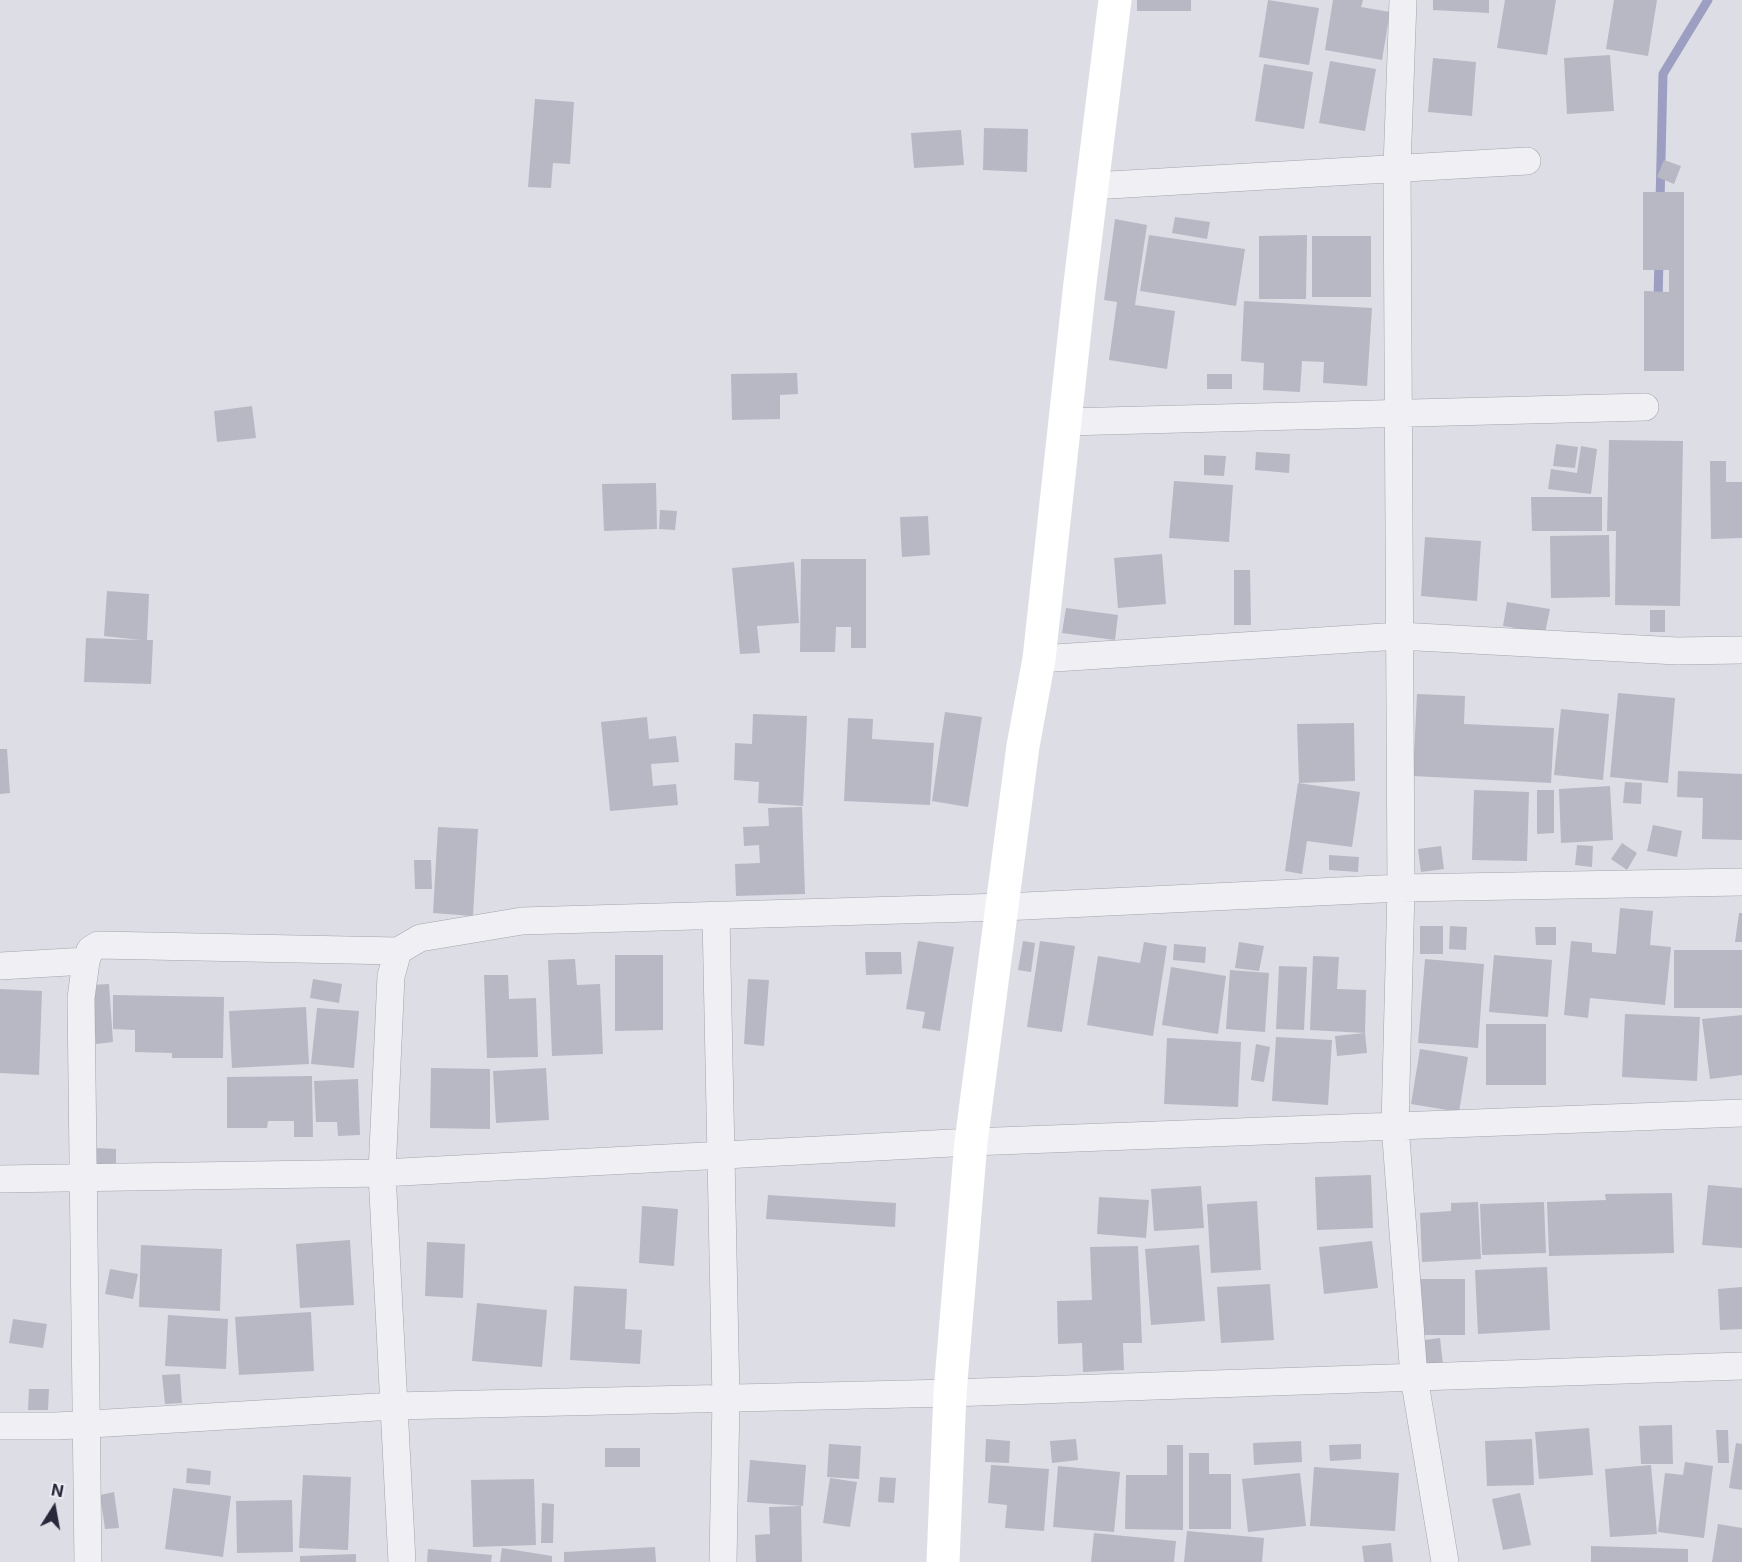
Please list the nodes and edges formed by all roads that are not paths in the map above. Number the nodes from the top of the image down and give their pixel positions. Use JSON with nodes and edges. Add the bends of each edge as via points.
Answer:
{"nodes":[{"id":1,"x":1115,"y":0,"type":"edge"},
{"id":2,"x":1403,"y":0,"type":"edge"},
{"id":3,"x":1527,"y":161,"type":"dead end"},
{"id":4,"x":1397,"y":167,"type":"junction"},
{"id":5,"x":1092,"y":186,"type":"junction"},
{"id":6,"x":1645,"y":407,"type":"dead end"},
{"id":7,"x":1397,"y":414,"type":"junction"},
{"id":8,"x":1065,"y":422,"type":"junction"},
{"id":9,"x":1399,"y":636,"type":"junction"},
{"id":10,"x":1742,"y":650,"type":"edge"},
{"id":11,"x":1039,"y":658,"type":"junction"},
{"id":12,"x":1742,"y":882,"type":"edge"},
{"id":13,"x":1401,"y":888,"type":"junction"},
{"id":14,"x":1004,"y":907,"type":"junction"},
{"id":15,"x":716,"y":916,"type":"junction"},
{"id":16,"x":398,"y":951,"type":"junction"},
{"id":17,"x":86,"y":961,"type":"junction"},
{"id":18,"x":0,"y":966,"type":"edge"},
{"id":19,"x":1742,"y":1113,"type":"edge"},
{"id":20,"x":1395,"y":1125,"type":"junction"},
{"id":21,"x":970,"y":1142,"type":"junction"},
{"id":22,"x":721,"y":1156,"type":"junction"},
{"id":23,"x":382,"y":1173,"type":"junction"},
{"id":24,"x":83,"y":1178,"type":"junction"},
{"id":25,"x":0,"y":1179,"type":"edge"},
{"id":26,"x":1742,"y":1366,"type":"edge"},
{"id":27,"x":1414,"y":1377,"type":"junction"},
{"id":28,"x":951,"y":1393,"type":"junction"},
{"id":29,"x":726,"y":1399,"type":"junction"},
{"id":30,"x":394,"y":1406,"type":"junction"},
{"id":31,"x":85,"y":1423,"type":"junction"},
{"id":32,"x":0,"y":1426,"type":"edge"},
{"id":33,"x":88,"y":1562,"type":"edge"},
{"id":34,"x":402,"y":1562,"type":"edge"},
{"id":35,"x":723,"y":1562,"type":"edge"},
{"id":36,"x":943,"y":1562,"type":"edge"},
{"id":37,"x":1445,"y":1562,"type":"edge"}],
"edges":[{"from":1,"to":5,"type":"street"},
{"from":2,"to":4,"type":"street"},
{"from":3,"to":4,"type":"street"},
{"from":4,"to":5,"type":"street"},
{"from":4,"to":7,"type":"street"},
{"from":5,"to":8,"type":"street"},
{"from":6,"to":7,"type":"street"},
{"from":7,"to":8,"type":"street"},
{"from":7,"to":9,"type":"street"},
{"from":8,"to":11,"type":"street"},
{"from":9,"to":10,"type":"street","via":[[1677,651]]},
{"from":9,"to":11,"type":"street"},
{"from":9,"to":13,"type":"street"},
{"from":11,"to":14,"type":"street","via":[[1023,746]]},
{"from":12,"to":13,"type":"street"},
{"from":13,"to":14,"type":"street"},
{"from":13,"to":20,"type":"street"},
{"from":14,"to":15,"type":"street"},
{"from":14,"to":21,"type":"street"},
{"from":15,"to":16,"type":"street","via":[[522,921],[420,938]]},
{"from":15,"to":22,"type":"street"},
{"from":16,"to":17,"type":"street","via":[[98,945],[90,950]]},
{"from":16,"to":23,"type":"street","via":[[391,976]]},
{"from":17,"to":18,"type":"street"},
{"from":17,"to":24,"type":"street","via":[[81,998]]},
{"from":19,"to":20,"type":"street"},
{"from":20,"to":21,"type":"street"},
{"from":20,"to":27,"type":"street"},
{"from":21,"to":22,"type":"street"},
{"from":21,"to":28,"type":"street"},
{"from":22,"to":23,"type":"street"},
{"from":22,"to":29,"type":"street"},
{"from":23,"to":24,"type":"street"},
{"from":23,"to":30,"type":"street"},
{"from":24,"to":25,"type":"street"},
{"from":24,"to":31,"type":"street"},
{"from":26,"to":27,"type":"street"},
{"from":27,"to":28,"type":"street"},
{"from":27,"to":37,"type":"street"},
{"from":28,"to":29,"type":"street"},
{"from":28,"to":36,"type":"street"},
{"from":29,"to":30,"type":"street"},
{"from":29,"to":35,"type":"street"},
{"from":30,"to":31,"type":"street"},
{"from":30,"to":34,"type":"street"},
{"from":31,"to":32,"type":"street"},
{"from":31,"to":33,"type":"street"}]}
